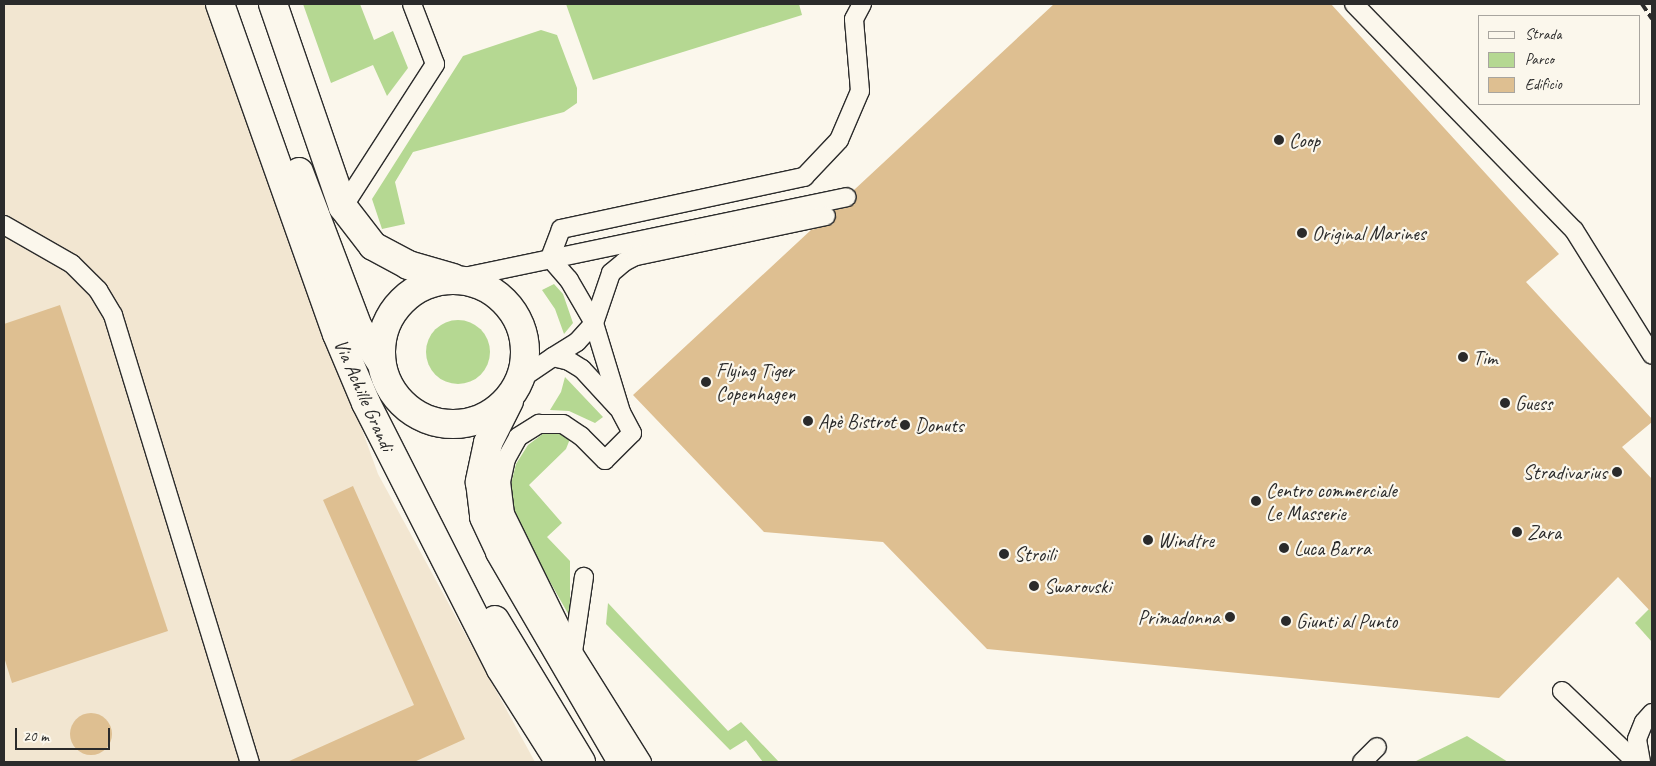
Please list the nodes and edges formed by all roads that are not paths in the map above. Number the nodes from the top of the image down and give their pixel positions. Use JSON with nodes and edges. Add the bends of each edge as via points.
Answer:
{"nodes":[{"id":1,"x":220,"y":4,"type":"edge"},
{"id":2,"x":239,"y":4,"type":"edge"},
{"id":3,"x":273,"y":4,"type":"edge"},
{"id":4,"x":412,"y":4,"type":"edge"},
{"id":5,"x":862,"y":4,"type":"edge"},
{"id":6,"x":1354,"y":4,"type":"edge"},
{"id":7,"x":846,"y":197,"type":"dead end"},
{"id":8,"x":343,"y":207,"type":"junction"},
{"id":9,"x":826,"y":216,"type":"dead end"},
{"id":10,"x":4,"y":225,"type":"edge"},
{"id":11,"x":550,"y":258,"type":"junction"},
{"id":12,"x":455,"y":279,"type":"junction"},
{"id":13,"x":594,"y":323,"type":"junction"},
{"id":14,"x":1652,"y":355,"type":"edge"},
{"id":15,"x":554,"y":357,"type":"junction"},
{"id":16,"x":382,"y":366,"type":"junction"},
{"id":17,"x":517,"y":384,"type":"junction"},
{"id":18,"x":621,"y":412,"type":"junction"},
{"id":19,"x":584,"y":577,"type":"dead end"},
{"id":20,"x":573,"y":652,"type":"junction"},
{"id":21,"x":1562,"y":691,"type":"dead end"},
{"id":22,"x":1652,"y":713,"type":"edge"},
{"id":23,"x":1377,"y":748,"type":"dead end"},
{"id":24,"x":250,"y":762,"type":"edge"},
{"id":25,"x":560,"y":762,"type":"edge"},
{"id":26,"x":581,"y":762,"type":"edge"},
{"id":27,"x":622,"y":762,"type":"edge"},
{"id":28,"x":642,"y":762,"type":"edge"},
{"id":29,"x":1362,"y":762,"type":"edge"},
{"id":30,"x":1636,"y":762,"type":"edge"},
{"id":31,"x":1641,"y":762,"type":"edge"}],
"edges":[{"from":1,"to":25,"type":"main road","name":"Via Achille Grandi","via":[[337,334],[366,403],[501,669]]},
{"from":2,"to":16,"type":"main road","name":"Via Achille Grandi","via":[[358,327]]},
{"from":3,"to":8,"type":"main road"},
{"from":4,"to":8,"type":"lane","via":[[435,64]]},
{"from":5,"to":11,"type":"lane","via":[[854,19],[860,91],[839,140],[804,177],[561,229]]},
{"from":6,"to":14,"type":"lane","via":[[1574,230]]},
{"from":7,"to":11,"type":"lane"},
{"from":8,"to":12,"type":"main road","via":[[373,246],[408,265]]},
{"from":9,"to":13,"type":"lane","via":[[636,256],[611,273]]},
{"from":10,"to":24,"type":"lane","via":[[72,264],[98,290],[113,316]]},
{"from":11,"to":12,"type":"lane"},
{"from":11,"to":13,"type":"lane","via":[[569,280]]},
{"from":12,"to":16,"type":"main road","via":[[421,287],[399,303],[387,320],[381,340]]},
{"from":12,"to":17,"type":"main road","via":[[488,288],[514,312],[525,345]]},
{"from":13,"to":15,"type":"lane","via":[[577,342]]},
{"from":13,"to":18,"type":"lane"},
{"from":15,"to":17,"type":"lane"},
{"from":15,"to":18,"type":"lane","via":[[582,369]]},
{"from":16,"to":17,"type":"main road","via":[[393,394],[410,411],[431,421],[456,424],[479,419],[500,407]]},
{"from":16,"to":26,"type":"main road","name":"Via Achille Grandi","via":[[394,419],[502,633]]},
{"from":17,"to":27,"type":"main road","via":[[488,443],[480,482],[484,517],[500,552]]},
{"from":18,"to":20,"type":"lane","via":[[632,433],[605,460],[563,424],[539,424],[518,437],[506,459],[501,482],[506,514]]},
{"from":19,"to":20,"type":"lane"},
{"from":20,"to":28,"type":"lane"},
{"from":21,"to":30,"type":"lane"},
{"from":22,"to":31,"type":"lane","via":[[1637,739]]},
{"from":23,"to":29,"type":"lane"}]}
